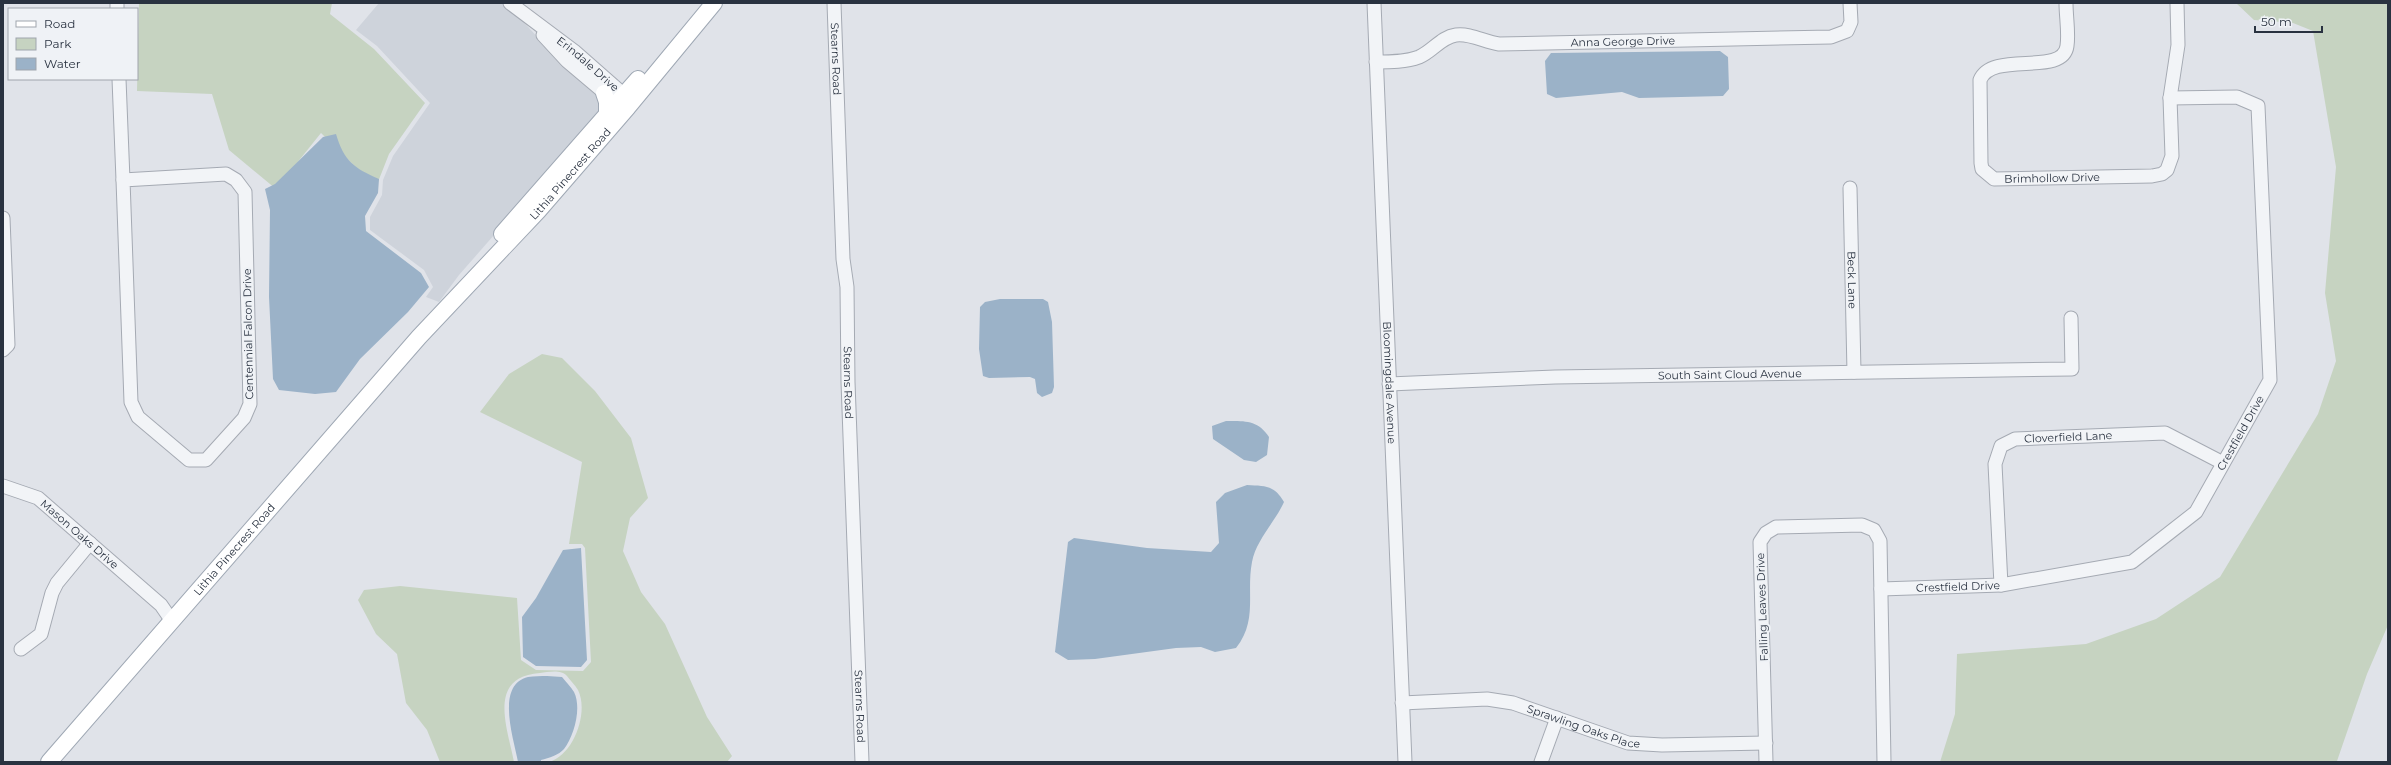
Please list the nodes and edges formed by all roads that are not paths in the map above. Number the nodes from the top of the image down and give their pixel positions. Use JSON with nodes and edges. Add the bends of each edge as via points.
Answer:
{"nodes":[{"id":1,"x":510,"y":3,"type":"edge"},
{"id":2,"x":706,"y":3,"type":"edge"},
{"id":3,"x":714,"y":3,"type":"edge"},
{"id":4,"x":834,"y":3,"type":"edge"},
{"id":5,"x":1374,"y":3,"type":"edge"},
{"id":6,"x":1850,"y":3,"type":"edge"},
{"id":7,"x":2066,"y":3,"type":"edge"},
{"id":8,"x":2177,"y":3,"type":"edge"},
{"id":9,"x":522,"y":14,"type":"junction"},
{"id":10,"x":1376,"y":62,"type":"junction"},
{"id":11,"x":119,"y":80,"type":"edge"},
{"id":12,"x":2170,"y":98,"type":"junction"},
{"id":13,"x":616,"y":102,"type":"junction"},
{"id":14,"x":123,"y":180,"type":"junction"},
{"id":15,"x":1850,"y":188,"type":"dead end"},
{"id":16,"x":3,"y":218,"type":"edge"},
{"id":17,"x":2071,"y":318,"type":"dead end"},
{"id":18,"x":419,"y":337,"type":"junction"},
{"id":19,"x":3,"y":350,"type":"edge"},
{"id":20,"x":1854,"y":372,"type":"junction"},
{"id":21,"x":1389,"y":384,"type":"junction"},
{"id":22,"x":2223,"y":463,"type":"junction"},
{"id":23,"x":3,"y":486,"type":"edge"},
{"id":24,"x":90,"y":544,"type":"junction"},
{"id":25,"x":2001,"y":585,"type":"junction"},
{"id":26,"x":1881,"y":590,"type":"junction"},
{"id":27,"x":172,"y":622,"type":"junction"},
{"id":28,"x":20,"y":649,"type":"dead end"},
{"id":29,"x":1402,"y":704,"type":"junction"},
{"id":30,"x":1557,"y":718,"type":"junction"},
{"id":31,"x":1766,"y":743,"type":"junction"},
{"id":32,"x":49,"y":762,"type":"edge"},
{"id":33,"x":862,"y":762,"type":"edge"},
{"id":34,"x":1405,"y":762,"type":"edge"},
{"id":35,"x":1541,"y":762,"type":"edge"},
{"id":36,"x":1766,"y":762,"type":"edge"},
{"id":37,"x":1884,"y":762,"type":"edge"}],
"edges":[{"from":1,"to":9,"type":"street","name":"Erindale Drive"},
{"from":2,"to":13,"type":"main road","name":"Lithia Pinecrest Road"},
{"from":3,"to":13,"type":"main road","name":"Lithia Pinecrest Road"},
{"from":4,"to":33,"type":"street","name":"Stearns Road","via":[[843,259],[847,287]]},
{"from":5,"to":10,"type":"street","name":"Bloomingdale Avenue"},
{"from":6,"to":10,"type":"street","name":"Anna George Drive","via":[[1851,22],[1846,31],[1831,37],[1499,44],[1468,35],[1456,35],[1444,39],[1419,57],[1396,62]]},
{"from":7,"to":12,"type":"street","name":"Brimhollow Drive","via":[[2067,47],[2064,54],[2054,60],[1993,67],[1982,75],[1980,163],[1988,176],[2001,181],[2162,174],[2167,170],[2172,156]]},
{"from":8,"to":12,"type":"street","name":"Brimhollow Drive","via":[[2178,45]]},
{"from":9,"to":13,"type":"street","name":"Erindale Drive","via":[[566,61]]},
{"from":9,"to":13,"type":"street","name":"Erindale Drive","via":[[574,51]]},
{"from":10,"to":21,"type":"street","name":"Bloomingdale Avenue"},
{"from":11,"to":14,"type":"street","name":"Centennial Falcon Drive"},
{"from":12,"to":22,"type":"street","name":"Crestfield Drive","via":[[2237,97],[2258,106],[2270,380]]},
{"from":13,"to":18,"type":"main road","name":"Lithia Pinecrest Road","via":[[461,281]]},
{"from":13,"to":18,"type":"main road","name":"Lithia Pinecrest Road","via":[[528,222]]},
{"from":14,"to":14,"type":"street","name":"Centennial Falcon Drive","via":[[131,402],[138,417],[189,460],[206,460],[244,418],[250,404],[245,192],[236,180],[226,174]]},
{"from":15,"to":20,"type":"street","name":"Beck Lane"},
{"from":16,"to":19,"type":"street","via":[[8,345]]},
{"from":17,"to":20,"type":"street","name":"South Saint Cloud Avenue","via":[[2072,369]]},
{"from":18,"to":27,"type":"main road","name":"Lithia Pinecrest Road"},
{"from":20,"to":21,"type":"street","name":"South Saint Cloud Avenue","via":[[1555,377]]},
{"from":21,"to":29,"type":"street","name":"Bloomingdale Avenue"},
{"from":22,"to":25,"type":"street","name":"Crestfield Drive","via":[[2196,512],[2132,562]]},
{"from":22,"to":25,"type":"street","name":"Cloverfield Lane","via":[[2165,433],[2015,439],[2001,446],[1995,464]]},
{"from":23,"to":24,"type":"street","name":"Mason Oaks Drive","via":[[38,498]]},
{"from":24,"to":27,"type":"street","name":"Mason Oaks Drive","via":[[161,605]]},
{"from":24,"to":28,"type":"street","via":[[57,583],[41,634]]},
{"from":25,"to":26,"type":"street","name":"Crestfield Drive"},
{"from":26,"to":31,"type":"street","name":"Falling Leaves Drive","via":[[1880,541],[1874,530],[1862,525],[1791,526],[1776,527],[1766,533],[1760,542]]},
{"from":26,"to":37,"type":"street","name":"Falling Leaves Drive"},
{"from":27,"to":32,"type":"main road","name":"Lithia Pinecrest Road"},
{"from":29,"to":30,"type":"street","name":"Sprawling Oaks Place","via":[[1487,699],[1513,703]]},
{"from":29,"to":34,"type":"street","name":"Bloomingdale Avenue"},
{"from":30,"to":31,"type":"street","name":"Sprawling Oaks Place","via":[[1628,743]]},
{"from":30,"to":35,"type":"street"},
{"from":31,"to":36,"type":"street","name":"Falling Leaves Drive"}]}
